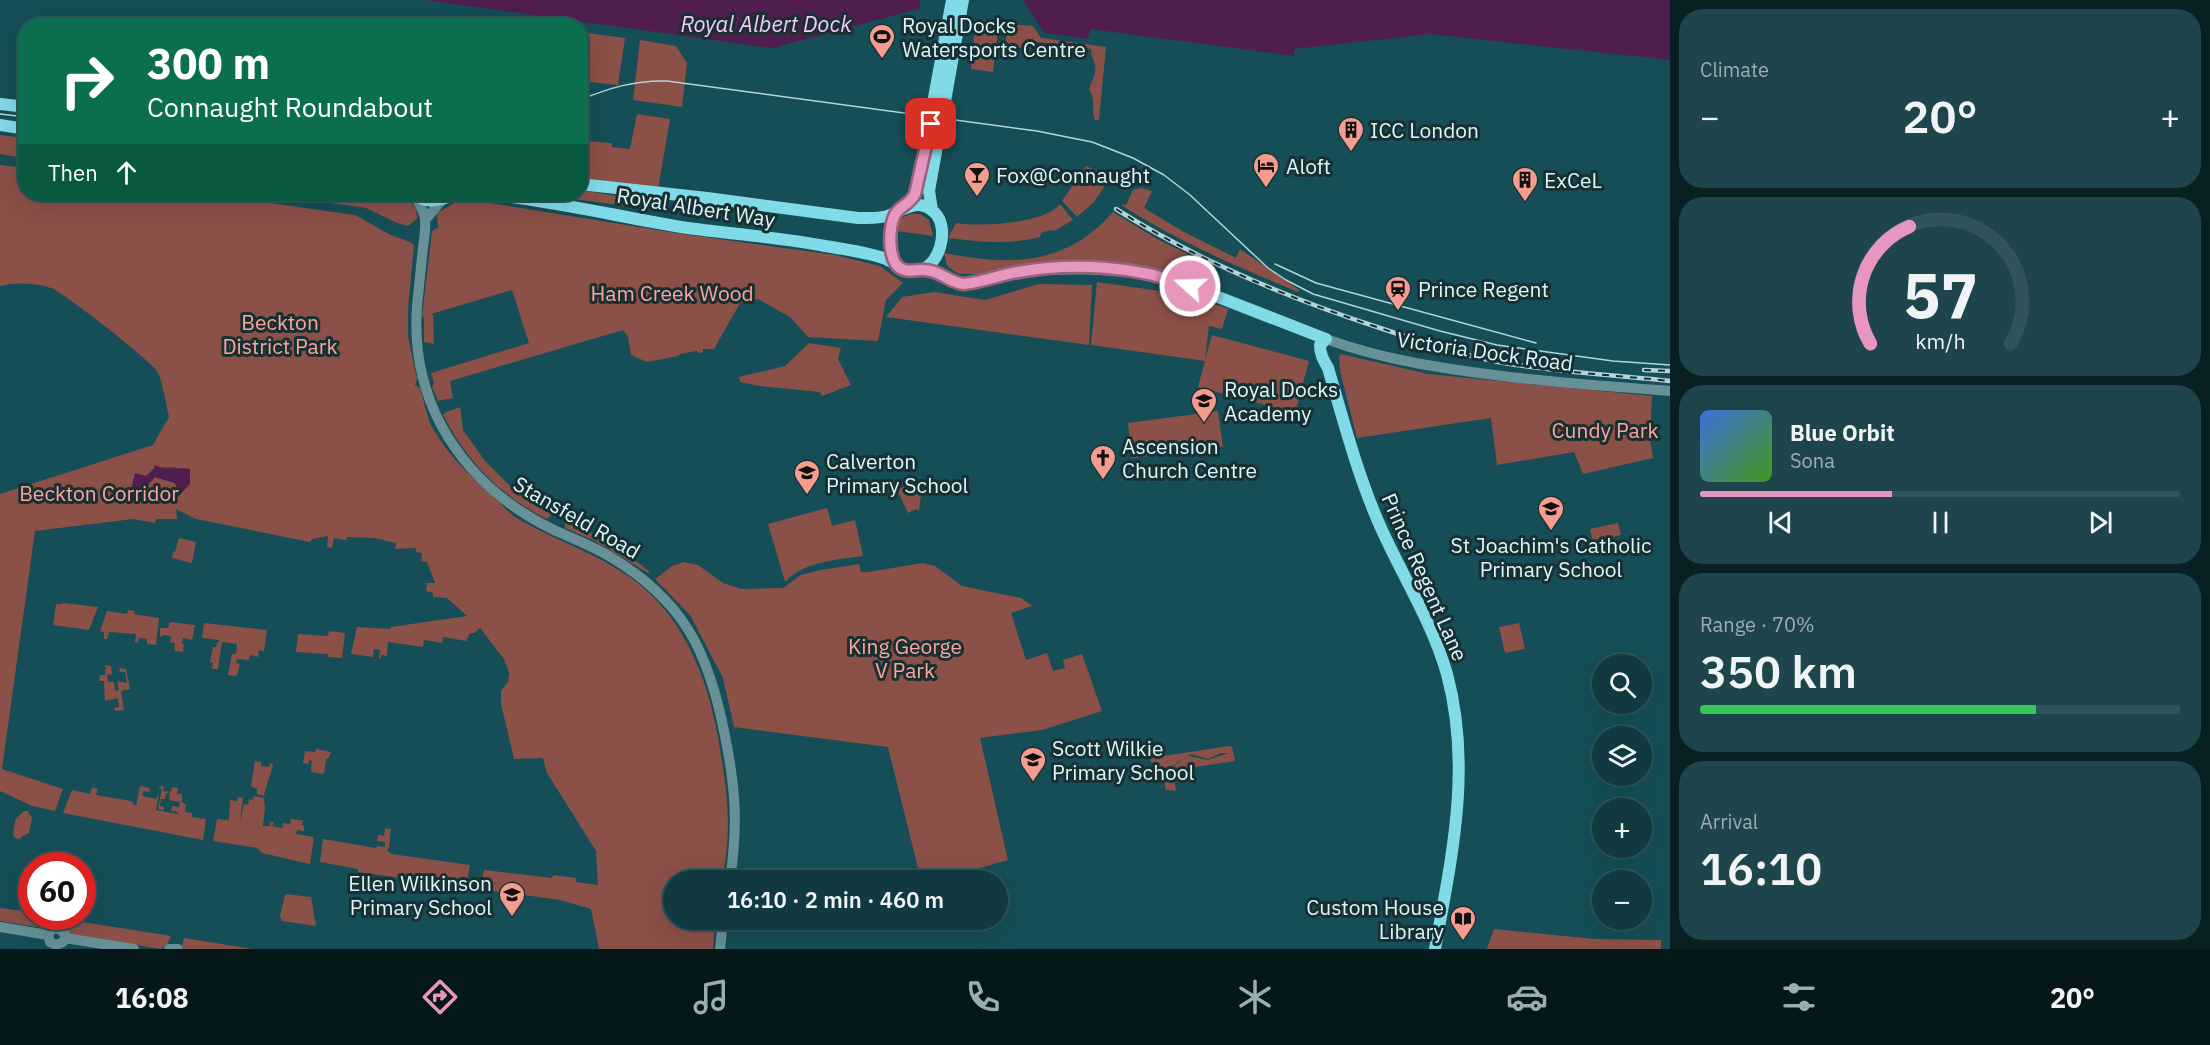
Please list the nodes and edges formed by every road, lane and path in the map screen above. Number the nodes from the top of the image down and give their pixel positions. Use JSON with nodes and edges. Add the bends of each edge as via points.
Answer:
{"nodes":[{"id":1,"x":952,"y":0,"type":"edge"},
{"id":2,"x":963,"y":0,"type":"edge"},
{"id":3,"x":0,"y":104,"type":"edge"},
{"id":4,"x":18,"y":106,"type":"edge"},
{"id":5,"x":936,"y":124,"type":"junction"},
{"id":6,"x":0,"y":125,"type":"edge"},
{"id":7,"x":18,"y":128,"type":"edge"},
{"id":8,"x":588,"y":185,"type":"edge"},
{"id":9,"x":417,"y":201,"type":"edge"},
{"id":10,"x":445,"y":201,"type":"edge"},
{"id":11,"x":542,"y":201,"type":"edge"},
{"id":12,"x":932,"y":210,"type":"junction"},
{"id":13,"x":898,"y":213,"type":"junction"},
{"id":14,"x":426,"y":219,"type":"junction"},
{"id":15,"x":938,"y":255,"type":"junction"},
{"id":16,"x":896,"y":265,"type":"junction"},
{"id":17,"x":918,"y":271,"type":"junction"},
{"id":18,"x":982,"y":280,"type":"junction"},
{"id":19,"x":1326,"y":339,"type":"junction"},
{"id":20,"x":1670,"y":391,"type":"edge"},
{"id":21,"x":731,"y":870,"type":"edge"},
{"id":22,"x":0,"y":927,"type":"edge"},
{"id":23,"x":722,"y":930,"type":"edge"},
{"id":24,"x":134,"y":949,"type":"edge"},
{"id":25,"x":170,"y":949,"type":"edge"},
{"id":26,"x":178,"y":949,"type":"edge"},
{"id":27,"x":720,"y":949,"type":"edge"},
{"id":28,"x":1435,"y":949,"type":"edge"}],
"edges":[{"from":1,"to":5,"type":"main road"},
{"from":2,"to":5,"type":"main road"},
{"from":3,"to":4,"type":"main road"},
{"from":5,"to":12,"type":"main road","via":[[929,191]]},
{"from":5,"to":13,"type":"main road","via":[[917,189]]},
{"from":6,"to":7,"type":"main road"},
{"from":8,"to":13,"type":"main road","name":"Royal Albert Way","via":[[858,218]]},
{"from":9,"to":14,"type":"street","name":"Stansfeld Road"},
{"from":10,"to":14,"type":"street"},
{"from":11,"to":16,"type":"main road","name":"Royal Albert Way","via":[[681,227],[823,245],[883,257]]},
{"from":12,"to":13,"type":"main road","via":[[920,205]]},
{"from":12,"to":15,"type":"main road","via":[[942,226]]},
{"from":13,"to":16,"type":"main road","via":[[890,249]]},
{"from":14,"to":21,"type":"street","name":"Stansfeld Road","via":[[417,330],[429,400],[456,450],[478,477],[535,520],[629,568],[665,600],[690,632],[713,681],[729,756],[736,820]]},
{"from":15,"to":17,"type":"main road"},
{"from":15,"to":18,"type":"main road","via":[[946,272],[954,277]]},
{"from":16,"to":17,"type":"main road","via":[[902,270]]},
{"from":17,"to":18,"type":"main road","via":[[933,272],[956,284]]},
{"from":18,"to":19,"type":"main road","name":"Victoria Dock Road","via":[[1037,269],[1083,268],[1157,275]]},
{"from":19,"to":20,"type":"street","name":"Victoria Dock Road","via":[[1377,356],[1432,367]]},
{"from":19,"to":28,"type":"main road","name":"Prince Regent Lane","via":[[1328,368],[1362,480],[1382,531],[1427,621],[1446,673],[1453,707],[1459,799]]},
{"from":22,"to":24,"type":"street","via":[[48,935],[56,945],[65,938]]},
{"from":23,"to":27,"type":"street"},
{"from":25,"to":26,"type":"street"}]}
